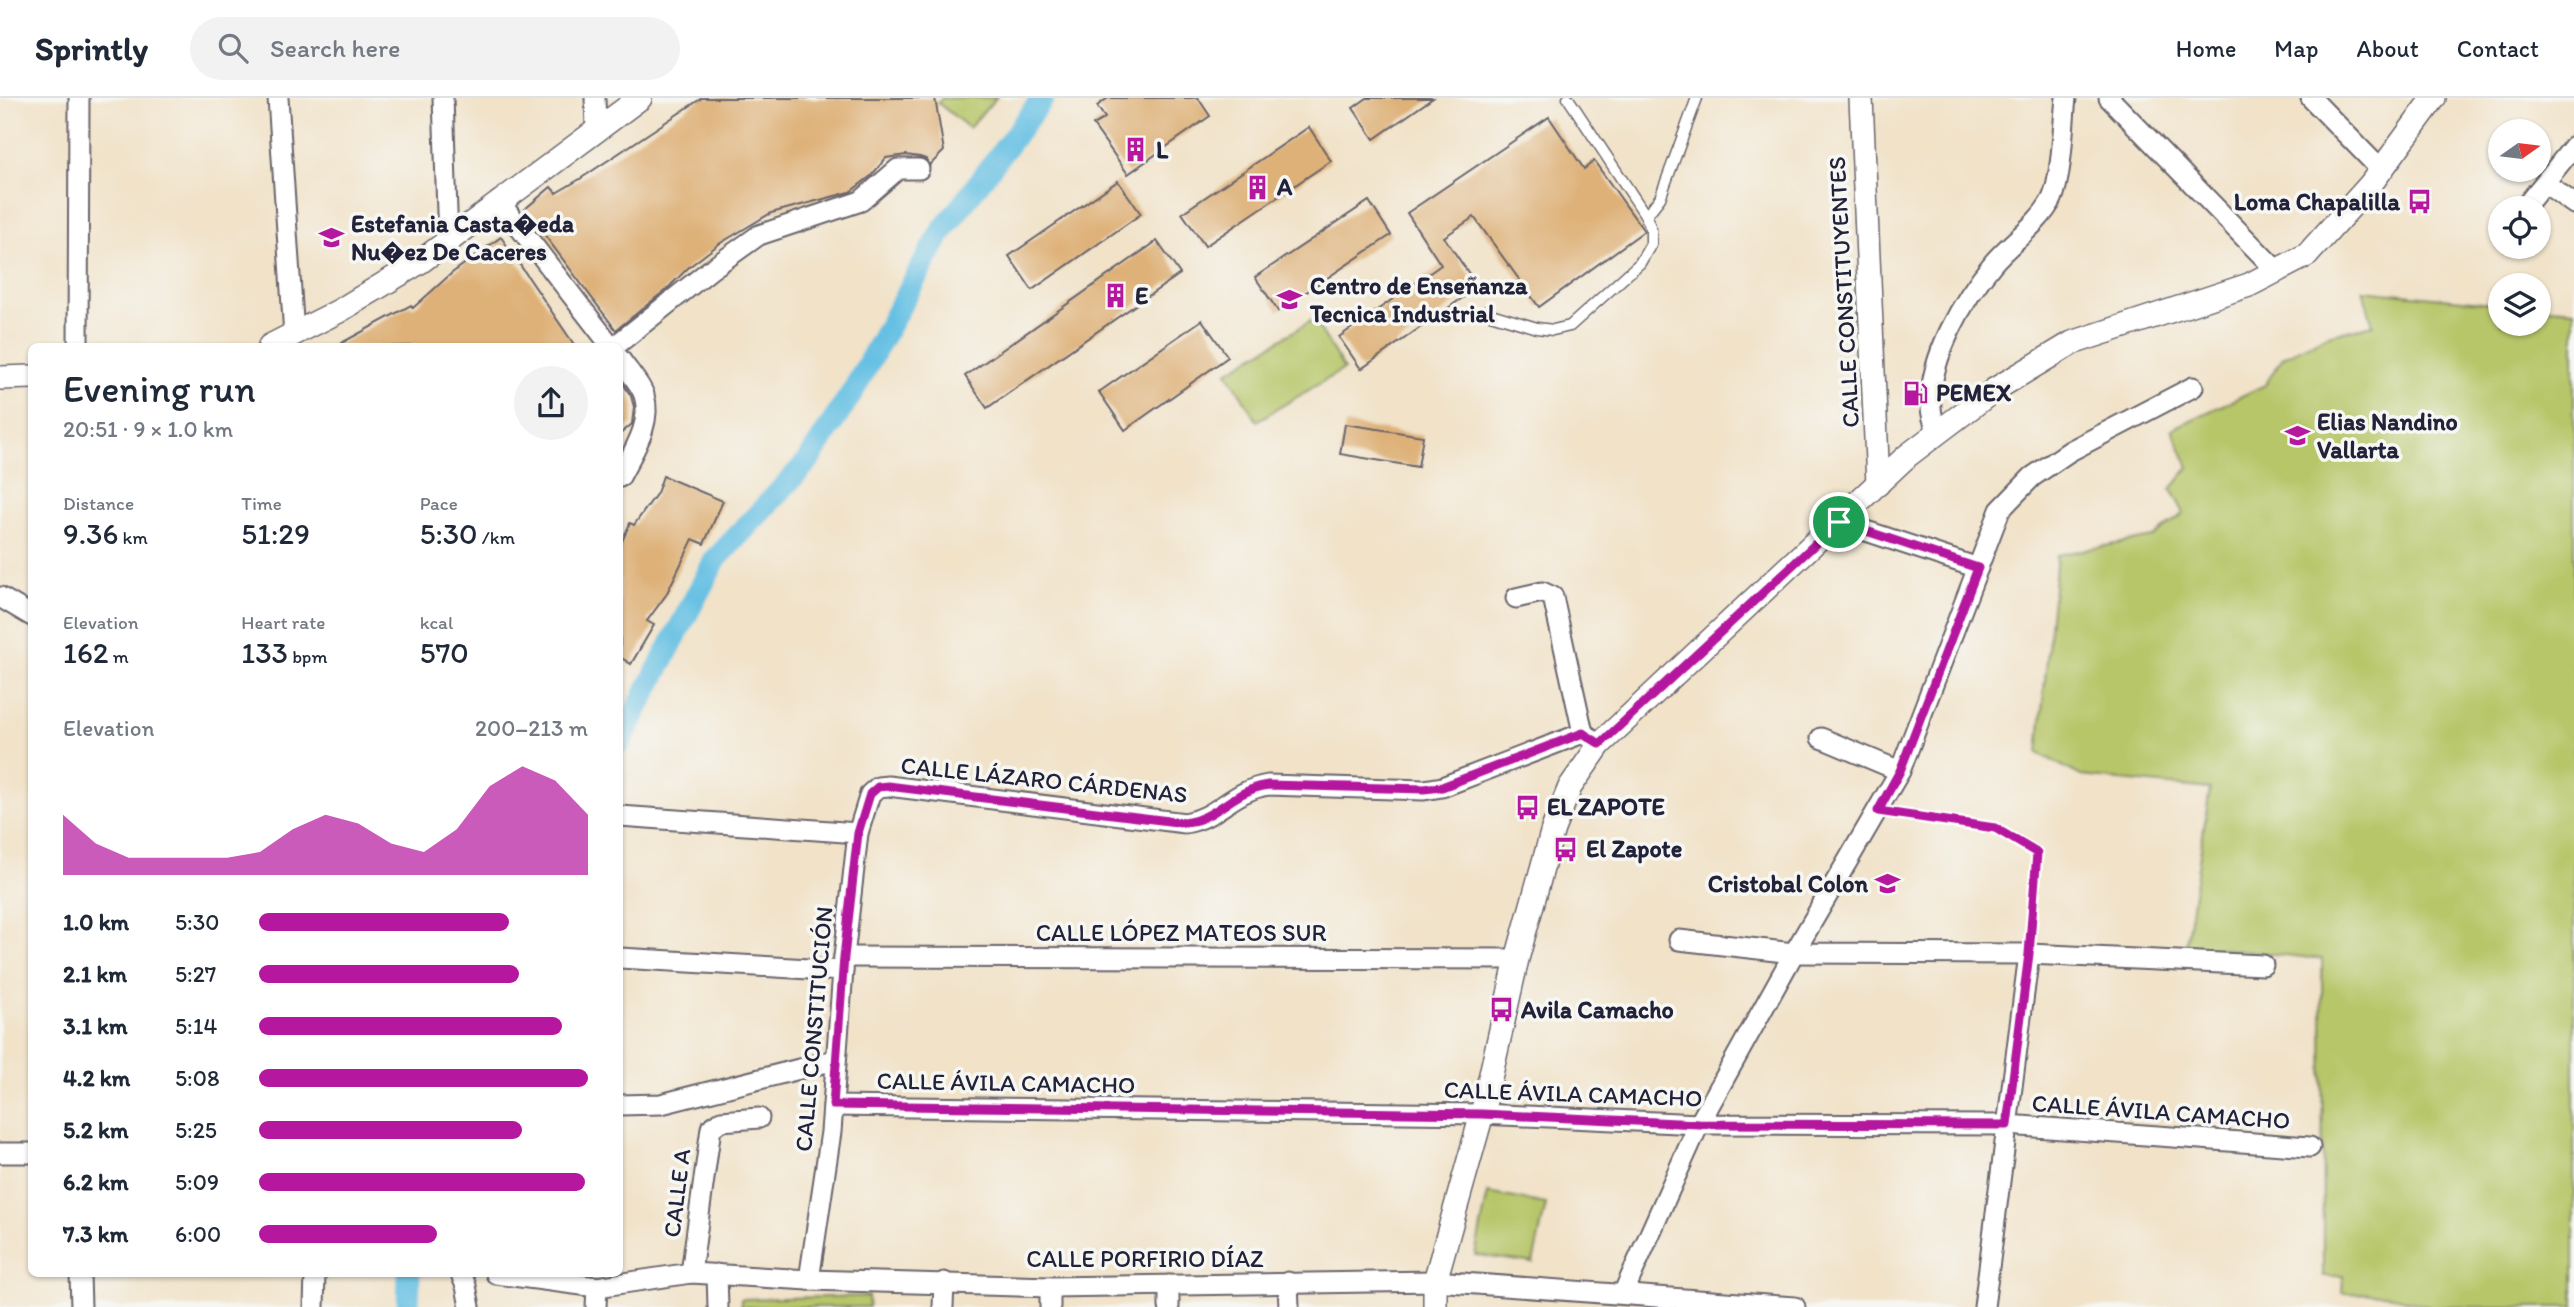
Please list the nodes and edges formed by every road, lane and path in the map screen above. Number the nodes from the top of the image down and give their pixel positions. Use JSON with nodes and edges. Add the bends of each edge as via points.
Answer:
{"nodes":[{"id":1,"x":79,"y":98,"type":"edge"},
{"id":2,"x":278,"y":98,"type":"edge"},
{"id":3,"x":443,"y":98,"type":"edge"},
{"id":4,"x":595,"y":98,"type":"edge"},
{"id":5,"x":640,"y":98,"type":"edge"},
{"id":6,"x":1568,"y":98,"type":"edge"},
{"id":7,"x":1697,"y":98,"type":"edge"},
{"id":8,"x":1861,"y":98,"type":"edge"},
{"id":9,"x":2066,"y":98,"type":"edge"},
{"id":10,"x":2109,"y":98,"type":"edge"},
{"id":11,"x":2311,"y":98,"type":"edge"},
{"id":12,"x":2434,"y":98,"type":"edge"},
{"id":13,"x":596,"y":130,"type":"junction"},
{"id":14,"x":2574,"y":146,"type":"edge"},
{"id":15,"x":919,"y":169,"type":"dead end"},
{"id":16,"x":2381,"y":170,"type":"junction"},
{"id":17,"x":2545,"y":183,"type":"junction"},
{"id":18,"x":2534,"y":196,"type":"edge"},
{"id":19,"x":499,"y":201,"type":"junction"},
{"id":20,"x":2574,"y":204,"type":"edge"},
{"id":21,"x":1646,"y":216,"type":"junction"},
{"id":22,"x":448,"y":240,"type":"junction"},
{"id":23,"x":2277,"y":271,"type":"junction"},
{"id":24,"x":1484,"y":312,"type":"dead end"},
{"id":25,"x":294,"y":335,"type":"junction"},
{"id":26,"x":78,"y":343,"type":"edge"},
{"id":27,"x":277,"y":343,"type":"edge"},
{"id":28,"x":611,"y":343,"type":"edge"},
{"id":29,"x":617,"y":343,"type":"edge"},
{"id":30,"x":623,"y":363,"type":"edge"},
{"id":31,"x":0,"y":377,"type":"edge"},
{"id":32,"x":28,"y":377,"type":"edge"},
{"id":33,"x":2193,"y":387,"type":"dead end"},
{"id":34,"x":1938,"y":433,"type":"junction"},
{"id":35,"x":623,"y":471,"type":"edge"},
{"id":36,"x":1878,"y":484,"type":"junction"},
{"id":37,"x":1839,"y":522,"type":"junction"},
{"id":38,"x":1978,"y":568,"type":"junction"},
{"id":39,"x":0,"y":597,"type":"edge"},
{"id":40,"x":1516,"y":598,"type":"dead end"},
{"id":41,"x":28,"y":614,"type":"edge"},
{"id":42,"x":1592,"y":738,"type":"junction"},
{"id":43,"x":1821,"y":738,"type":"dead end"},
{"id":44,"x":1900,"y":771,"type":"junction"},
{"id":45,"x":878,"y":787,"type":"joint"},
{"id":46,"x":1878,"y":811,"type":"junction"},
{"id":47,"x":623,"y":816,"type":"edge"},
{"id":48,"x":858,"y":833,"type":"junction"},
{"id":49,"x":1679,"y":940,"type":"dead end"},
{"id":50,"x":1794,"y":953,"type":"junction"},
{"id":51,"x":2029,"y":954,"type":"junction"},
{"id":52,"x":623,"y":958,"type":"edge"},
{"id":53,"x":1517,"y":959,"type":"junction"},
{"id":54,"x":843,"y":964,"type":"junction"},
{"id":55,"x":2263,"y":965,"type":"dead end"},
{"id":56,"x":835,"y":1060,"type":"junction"},
{"id":57,"x":623,"y":1105,"type":"edge"},
{"id":58,"x":833,"y":1105,"type":"junction"},
{"id":59,"x":1482,"y":1114,"type":"junction"},
{"id":60,"x":759,"y":1118,"type":"dead end"},
{"id":61,"x":1699,"y":1124,"type":"junction"},
{"id":62,"x":2007,"y":1125,"type":"junction"},
{"id":63,"x":2310,"y":1147,"type":"dead end"},
{"id":64,"x":0,"y":1153,"type":"edge"},
{"id":65,"x":28,"y":1153,"type":"edge"},
{"id":66,"x":691,"y":1273,"type":"junction"},
{"id":67,"x":717,"y":1274,"type":"junction"},
{"id":68,"x":80,"y":1277,"type":"edge"},
{"id":69,"x":315,"y":1277,"type":"edge"},
{"id":70,"x":462,"y":1277,"type":"edge"},
{"id":71,"x":551,"y":1277,"type":"edge"},
{"id":72,"x":569,"y":1278,"type":"edge"},
{"id":73,"x":808,"y":1280,"type":"junction"},
{"id":74,"x":1435,"y":1281,"type":"junction"},
{"id":75,"x":944,"y":1282,"type":"junction"},
{"id":76,"x":1288,"y":1283,"type":"junction"},
{"id":77,"x":1169,"y":1286,"type":"junction"},
{"id":78,"x":597,"y":1287,"type":"junction"},
{"id":79,"x":1050,"y":1287,"type":"junction"},
{"id":80,"x":1623,"y":1294,"type":"junction"},
{"id":81,"x":1599,"y":1299,"type":"edge"},
{"id":82,"x":470,"y":1304,"type":"edge"},
{"id":83,"x":81,"y":1307,"type":"edge"},
{"id":84,"x":314,"y":1307,"type":"edge"},
{"id":85,"x":596,"y":1307,"type":"edge"},
{"id":86,"x":718,"y":1307,"type":"edge"},
{"id":87,"x":943,"y":1307,"type":"edge"},
{"id":88,"x":1050,"y":1307,"type":"edge"},
{"id":89,"x":1170,"y":1307,"type":"edge"},
{"id":90,"x":1289,"y":1307,"type":"edge"},
{"id":91,"x":1434,"y":1307,"type":"edge"},
{"id":92,"x":1795,"y":1307,"type":"edge"},
{"id":93,"x":1984,"y":1307,"type":"edge"}],
"edges":[{"from":1,"to":26,"type":"street"},
{"from":2,"to":25,"type":"street"},
{"from":3,"to":22,"type":"street"},
{"from":4,"to":13,"type":"street"},
{"from":5,"to":13,"type":"street"},
{"from":6,"to":21,"type":"lane"},
{"from":7,"to":21,"type":"lane","via":[[1660,198]]},
{"from":8,"to":36,"type":"street","name":"CALLE CONSTITUYENTES"},
{"from":9,"to":34,"type":"street","via":[[2052,197],[1993,264],[1962,308],[1939,357],[1931,389]]},
{"from":10,"to":23,"type":"street"},
{"from":11,"to":16,"type":"street"},
{"from":12,"to":16,"type":"street"},
{"from":13,"to":19,"type":"street"},
{"from":14,"to":17,"type":"street"},
{"from":15,"to":29,"type":"street","via":[[898,169],[861,201],[759,235]]},
{"from":16,"to":23,"type":"street","via":[[2307,255]]},
{"from":17,"to":18,"type":"street"},
{"from":17,"to":20,"type":"street"},
{"from":19,"to":22,"type":"street"},
{"from":19,"to":28,"type":"street"},
{"from":21,"to":24,"type":"lane","via":[[1651,244],[1640,263],[1570,326],[1537,328]]},
{"from":22,"to":25,"type":"street","via":[[420,262]]},
{"from":23,"to":34,"type":"street","via":[[2249,285],[2072,343],[1994,390]]},
{"from":25,"to":27,"type":"street"},
{"from":30,"to":35,"type":"street","via":[[644,394],[646,411],[645,426]]},
{"from":31,"to":32,"type":"street"},
{"from":33,"to":38,"type":"street","via":[[2070,451],[2032,477],[2000,510]]},
{"from":34,"to":36,"type":"street"},
{"from":36,"to":37,"type":"street"},
{"from":37,"to":38,"type":"street"},
{"from":37,"to":42,"type":"street"},
{"from":38,"to":44,"type":"street"},
{"from":39,"to":41,"type":"street"},
{"from":40,"to":42,"type":"street","via":[[1542,593],[1553,597]]},
{"from":42,"to":45,"type":"street","name":"CALLE LÁZARO CÁRDENAS","via":[[1442,787],[1268,785],[1240,793],[1209,816],[1185,823]]},
{"from":42,"to":53,"type":"street","via":[[1553,829]]},
{"from":43,"to":44,"type":"street"},
{"from":44,"to":46,"type":"street"},
{"from":45,"to":48,"type":"street","name":"CALLE CONSTITUCIÓN","via":[[870,794]]},
{"from":46,"to":50,"type":"street"},
{"from":46,"to":51,"type":"path","via":[[1995,828],[2037,853]]},
{"from":47,"to":48,"type":"street"},
{"from":48,"to":54,"type":"street","name":"CALLE CONSTITUCIÓN"},
{"from":49,"to":50,"type":"street"},
{"from":50,"to":51,"type":"street"},
{"from":50,"to":61,"type":"street"},
{"from":51,"to":55,"type":"street"},
{"from":51,"to":62,"type":"street"},
{"from":52,"to":54,"type":"street","name":"CALLE LÓPEZ MATEOS SUR"},
{"from":53,"to":54,"type":"street","name":"CALLE LÓPEZ MATEOS SUR"},
{"from":53,"to":59,"type":"street"},
{"from":54,"to":56,"type":"street","name":"CALLE CONSTITUCIÓN"},
{"from":56,"to":57,"type":"street","via":[[661,1104]]},
{"from":56,"to":58,"type":"street","name":"CALLE CONSTITUCIÓN"},
{"from":58,"to":59,"type":"street","name":"CALLE ÁVILA CAMACHO"},
{"from":58,"to":73,"type":"street","name":"CALLE CONSTITUCIÓN"},
{"from":59,"to":61,"type":"street","name":"CALLE ÁVILA CAMACHO"},
{"from":59,"to":74,"type":"street"},
{"from":60,"to":66,"type":"street","name":"CALLE A","via":[[721,1121],[711,1128]]},
{"from":61,"to":62,"type":"street","name":"CALLE ÁVILA CAMACHO"},
{"from":61,"to":80,"type":"street"},
{"from":62,"to":63,"type":"street","name":"CALLE ÁVILA CAMACHO"},
{"from":62,"to":93,"type":"street"},
{"from":64,"to":65,"type":"street"},
{"from":66,"to":67,"type":"street","name":"CALLE PORFIRIO DÍAZ"},
{"from":66,"to":78,"type":"street","name":"CALLE PORFIRIO DÍAZ"},
{"from":67,"to":73,"type":"street","name":"CALLE PORFIRIO DÍAZ"},
{"from":67,"to":86,"type":"street"},
{"from":68,"to":83,"type":"street"},
{"from":69,"to":84,"type":"street"},
{"from":70,"to":82,"type":"street"},
{"from":71,"to":72,"type":"street","name":"CALLE PORFIRIO DÍAZ"},
{"from":72,"to":78,"type":"street","name":"CALLE PORFIRIO DÍAZ"},
{"from":73,"to":75,"type":"street","name":"CALLE PORFIRIO DÍAZ"},
{"from":74,"to":76,"type":"street","name":"CALLE PORFIRIO DÍAZ"},
{"from":74,"to":81,"type":"street","name":"CALLE PORFIRIO DÍAZ"},
{"from":74,"to":91,"type":"street"},
{"from":75,"to":79,"type":"street","name":"CALLE PORFIRIO DÍAZ"},
{"from":75,"to":87,"type":"street"},
{"from":76,"to":77,"type":"street","name":"CALLE PORFIRIO DÍAZ"},
{"from":76,"to":90,"type":"street"},
{"from":77,"to":79,"type":"street","name":"CALLE PORFIRIO DÍAZ"},
{"from":77,"to":89,"type":"street"},
{"from":78,"to":85,"type":"street"},
{"from":79,"to":88,"type":"street"},
{"from":80,"to":81,"type":"street","name":"CALLE PORFIRIO DÍAZ"},
{"from":80,"to":92,"type":"street","name":"CALLE PORFIRIO DÍAZ"}]}
